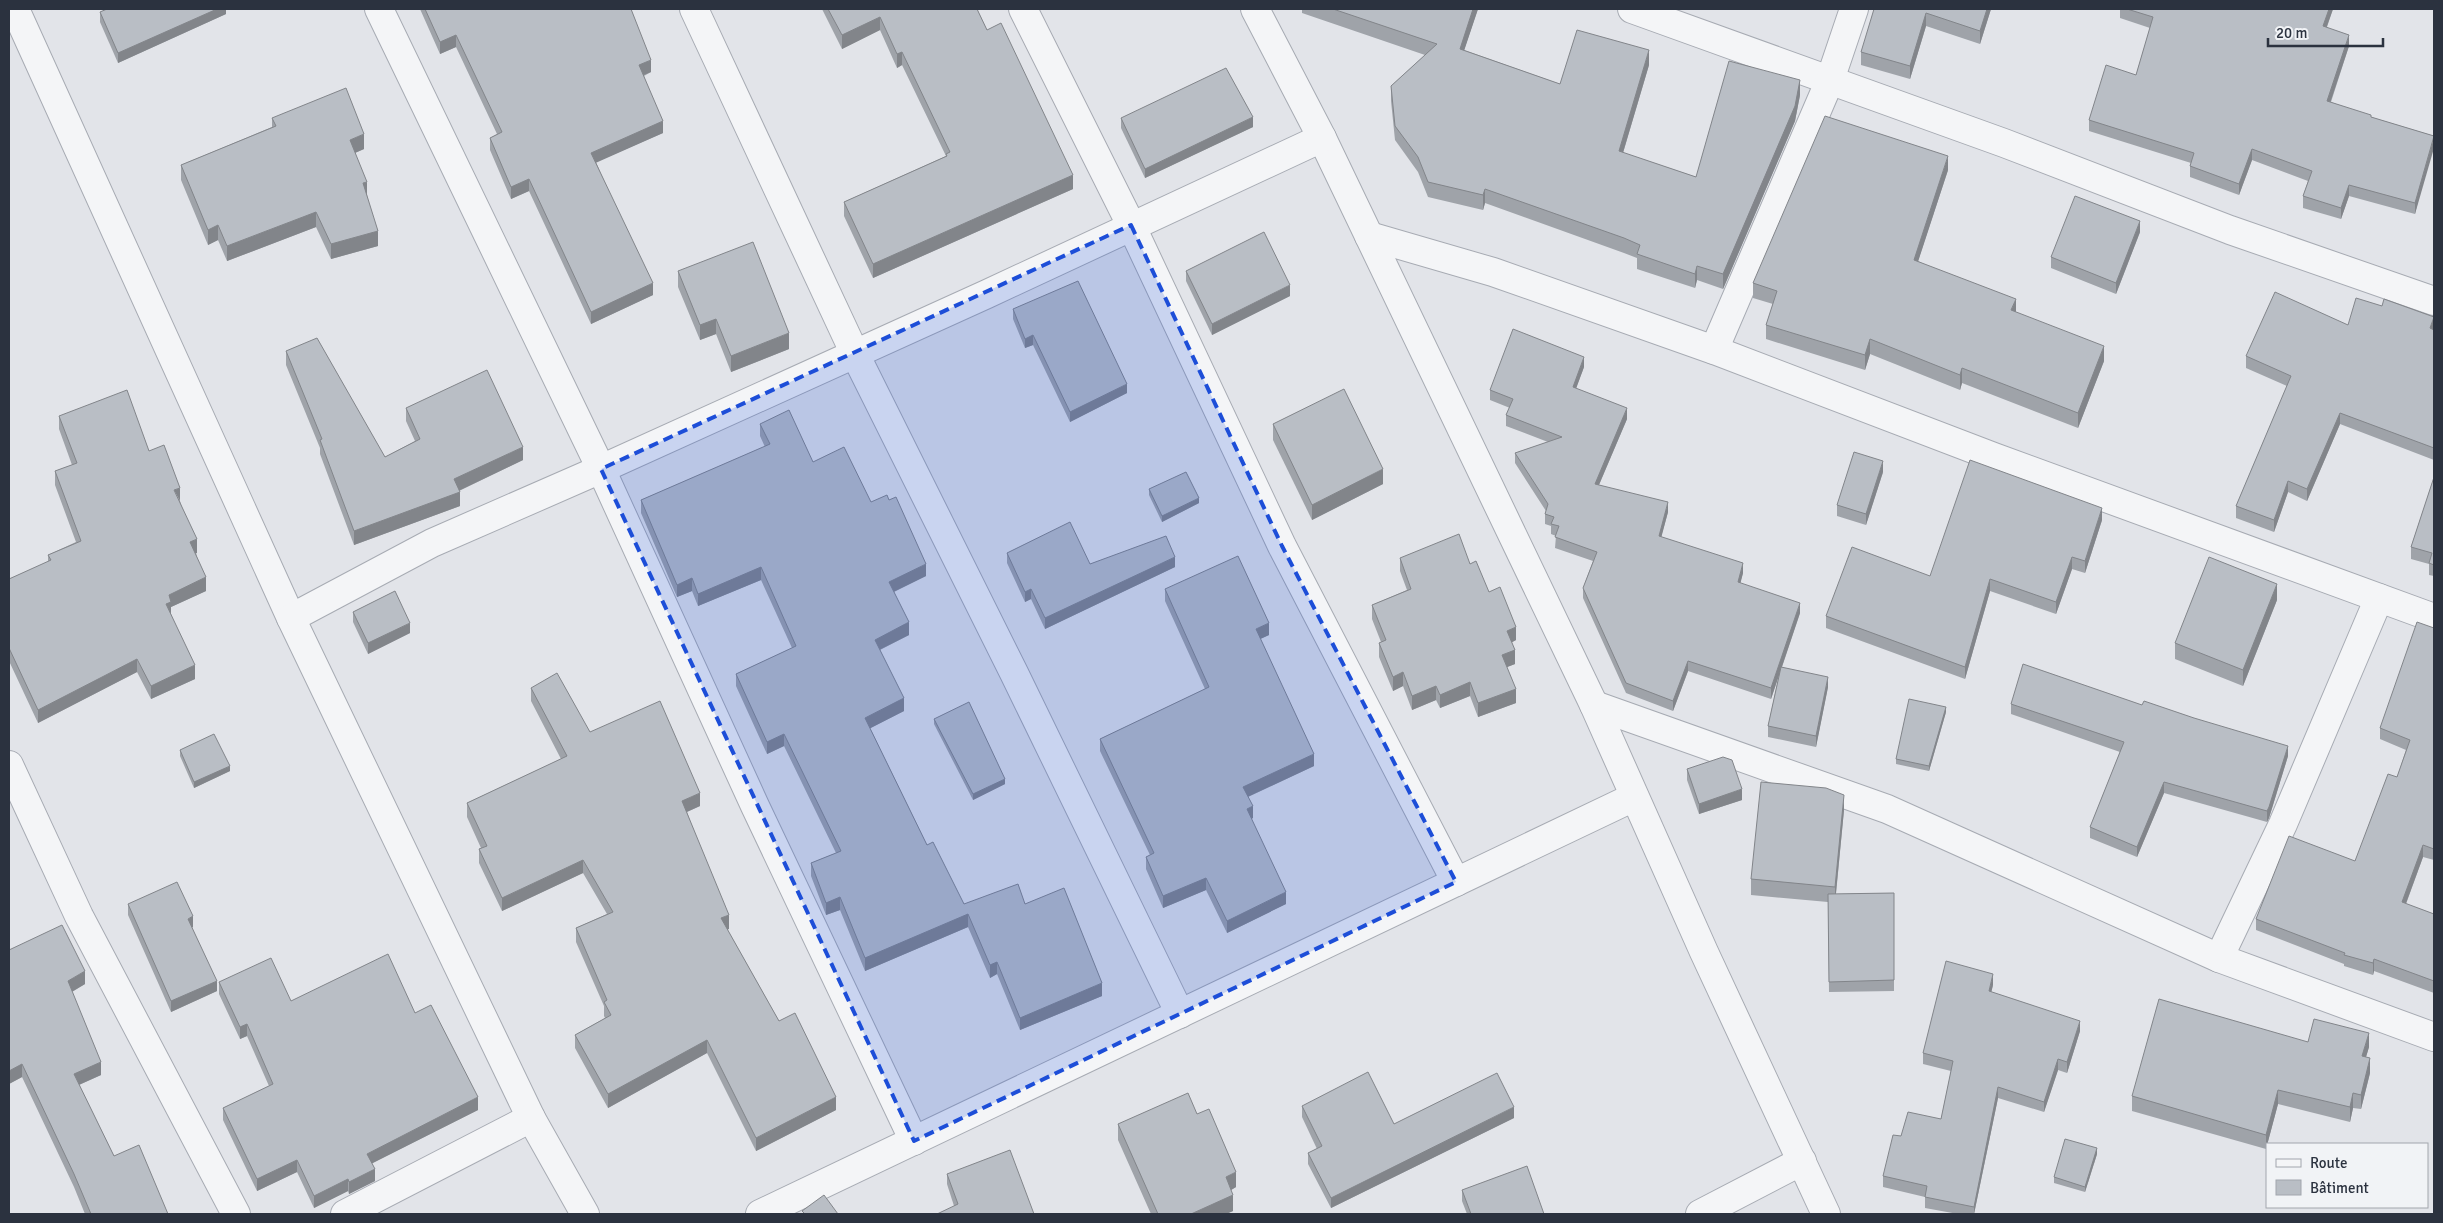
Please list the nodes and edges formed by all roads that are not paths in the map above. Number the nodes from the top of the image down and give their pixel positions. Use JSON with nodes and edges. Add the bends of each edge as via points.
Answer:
{"nodes":[{"id":1,"x":15,"y":9,"type":"edge"},
{"id":2,"x":379,"y":9,"type":"edge"},
{"id":3,"x":694,"y":9,"type":"edge"},
{"id":4,"x":1023,"y":9,"type":"edge"},
{"id":5,"x":1254,"y":9,"type":"edge"},
{"id":6,"x":1632,"y":9,"type":"edge"},
{"id":7,"x":1854,"y":9,"type":"edge"},
{"id":8,"x":1830,"y":80,"type":"junction"},
{"id":9,"x":1322,"y":138,"type":"junction"},
{"id":10,"x":1131,"y":225,"type":"junction"},
{"id":11,"x":1369,"y":236,"type":"junction"},
{"id":12,"x":2434,"y":301,"type":"edge"},
{"id":13,"x":1714,"y":350,"type":"junction"},
{"id":14,"x":854,"y":352,"type":"junction"},
{"id":15,"x":601,"y":469,"type":"junction"},
{"id":16,"x":2379,"y":598,"type":"junction"},
{"id":17,"x":291,"y":618,"type":"junction"},
{"id":18,"x":2434,"y":618,"type":"edge"},
{"id":19,"x":1594,"y":705,"type":"junction"},
{"id":20,"x":9,"y":765,"type":"edge"},
{"id":21,"x":1634,"y":797,"type":"junction"},
{"id":22,"x":1456,"y":882,"type":"junction"},
{"id":23,"x":2219,"y":958,"type":"junction"},
{"id":24,"x":1180,"y":1014,"type":"junction"},
{"id":25,"x":2434,"y":1037,"type":"edge"},
{"id":26,"x":531,"y":1118,"type":"junction"},
{"id":27,"x":914,"y":1141,"type":"junction"},
{"id":28,"x":1802,"y":1162,"type":"junction"},
{"id":29,"x":236,"y":1214,"type":"edge"},
{"id":30,"x":344,"y":1214,"type":"edge"},
{"id":31,"x":585,"y":1214,"type":"edge"},
{"id":32,"x":760,"y":1214,"type":"edge"},
{"id":33,"x":1700,"y":1214,"type":"edge"},
{"id":34,"x":1826,"y":1214,"type":"edge"}],
"edges":[{"from":1,"to":17,"type":"street"},
{"from":2,"to":15,"type":"street"},
{"from":3,"to":14,"type":"street"},
{"from":4,"to":10,"type":"street"},
{"from":5,"to":9,"type":"street"},
{"from":6,"to":8,"type":"street"},
{"from":7,"to":8,"type":"street"},
{"from":8,"to":12,"type":"street","via":[[2230,230]]},
{"from":8,"to":13,"type":"street"},
{"from":9,"to":10,"type":"street"},
{"from":9,"to":11,"type":"street"},
{"from":10,"to":14,"type":"street","via":[[987,294]]},
{"from":10,"to":22,"type":"street","via":[[1282,546]]},
{"from":11,"to":13,"type":"street","via":[[1493,272]]},
{"from":11,"to":19,"type":"street"},
{"from":13,"to":16,"type":"street"},
{"from":14,"to":15,"type":"street"},
{"from":14,"to":24,"type":"street"},
{"from":15,"to":17,"type":"street","via":[[432,543]]},
{"from":15,"to":27,"type":"street","via":[[755,806]]},
{"from":16,"to":18,"type":"street"},
{"from":16,"to":23,"type":"street","via":[[2283,824]]},
{"from":17,"to":26,"type":"street"},
{"from":19,"to":21,"type":"street"},
{"from":19,"to":23,"type":"street","via":[[1887,809]]},
{"from":20,"to":29,"type":"street","via":[[79,916]]},
{"from":21,"to":22,"type":"street"},
{"from":21,"to":28,"type":"street"},
{"from":22,"to":24,"type":"street"},
{"from":23,"to":25,"type":"street"},
{"from":24,"to":27,"type":"street"},
{"from":26,"to":30,"type":"street"},
{"from":26,"to":31,"type":"street"},
{"from":27,"to":32,"type":"street"},
{"from":28,"to":33,"type":"street"},
{"from":28,"to":34,"type":"street"}]}
